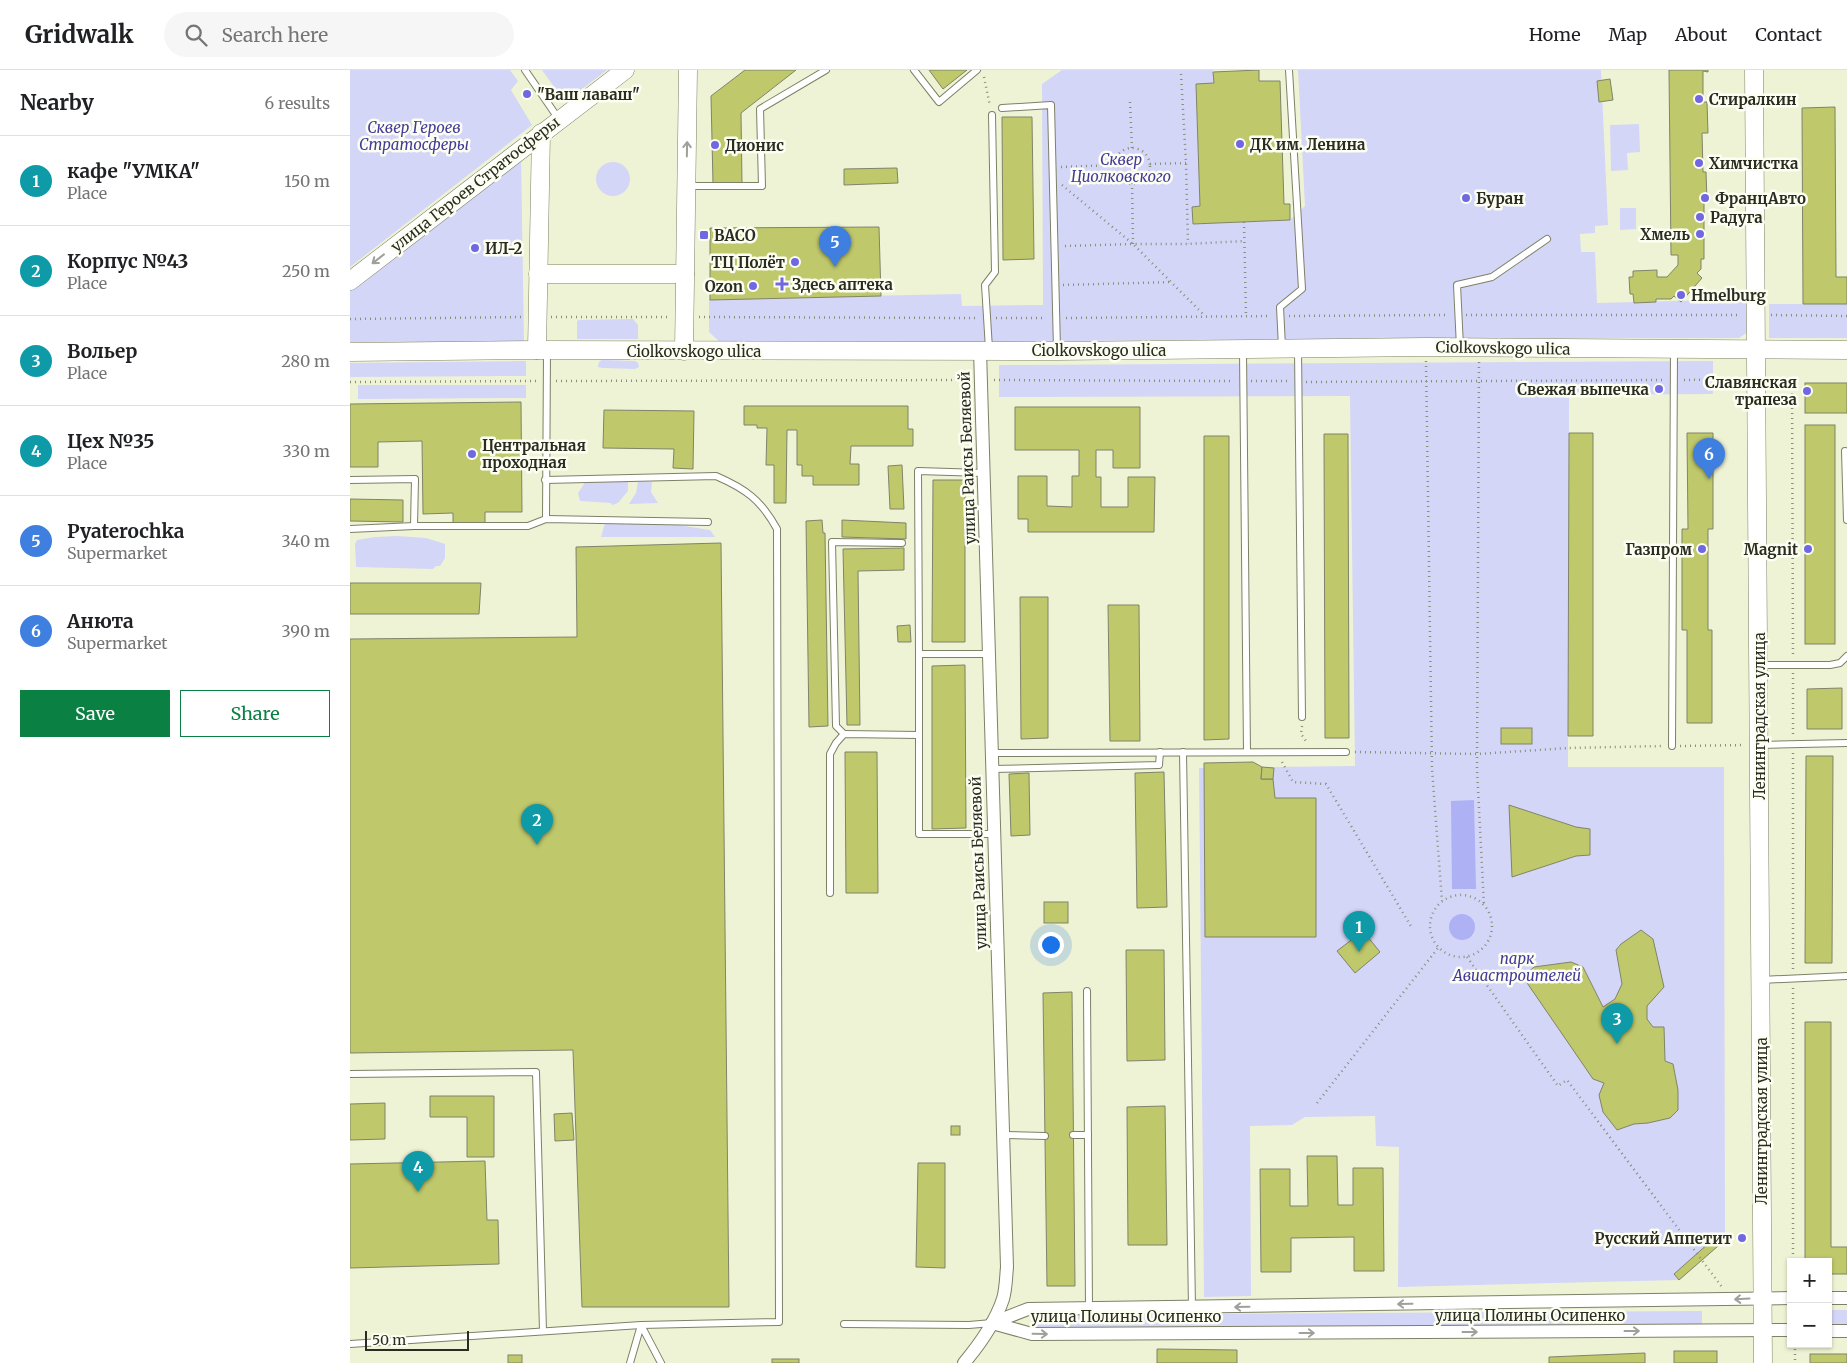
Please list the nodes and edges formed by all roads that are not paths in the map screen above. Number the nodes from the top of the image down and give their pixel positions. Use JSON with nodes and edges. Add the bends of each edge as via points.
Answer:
{"nodes":[{"id":1,"x":525,"y":70,"type":"edge"},
{"id":2,"x":625,"y":70,"type":"edge"},
{"id":3,"x":688,"y":70,"type":"edge"},
{"id":4,"x":826,"y":70,"type":"edge"},
{"id":5,"x":914,"y":70,"type":"edge"},
{"id":6,"x":977,"y":70,"type":"edge"},
{"id":7,"x":1288,"y":70,"type":"edge"},
{"id":8,"x":1754,"y":70,"type":"edge"},
{"id":9,"x":1002,"y":108,"type":"dead end"},
{"id":10,"x":992,"y":115,"type":"road end"},
{"id":11,"x":559,"y":119,"type":"junction"},
{"id":12,"x":541,"y":133,"type":"junction"},
{"id":13,"x":686,"y":186,"type":"junction"},
{"id":14,"x":1547,"y":239,"type":"dead end"},
{"id":15,"x":538,"y":274,"type":"junction"},
{"id":16,"x":685,"y":274,"type":"junction"},
{"id":17,"x":350,"y":281,"type":"edge"},
{"id":18,"x":1460,"y":348,"type":"junction"},
{"id":19,"x":1243,"y":349,"type":"junction"},
{"id":20,"x":1290,"y":349,"type":"junction"},
{"id":21,"x":1674,"y":349,"type":"junction"},
{"id":22,"x":1756,"y":349,"type":"junction"},
{"id":23,"x":542,"y":350,"type":"junction"},
{"id":24,"x":1847,"y":350,"type":"edge"},
{"id":25,"x":684,"y":351,"type":"junction"},
{"id":26,"x":985,"y":351,"type":"junction"},
{"id":27,"x":1057,"y":351,"type":"junction"},
{"id":28,"x":350,"y":352,"type":"edge"},
{"id":29,"x":1845,"y":451,"type":"dead end"},
{"id":30,"x":984,"y":473,"type":"junction"},
{"id":31,"x":350,"y":480,"type":"edge"},
{"id":32,"x":546,"y":480,"type":"junction"},
{"id":33,"x":546,"y":519,"type":"junction"},
{"id":34,"x":1847,"y":520,"type":"edge"},
{"id":35,"x":708,"y":522,"type":"dead end"},
{"id":36,"x":414,"y":526,"type":"junction"},
{"id":37,"x":350,"y":529,"type":"edge"},
{"id":38,"x":902,"y":543,"type":"dead end"},
{"id":39,"x":919,"y":654,"type":"junction"},
{"id":40,"x":988,"y":654,"type":"junction"},
{"id":41,"x":1847,"y":656,"type":"edge"},
{"id":42,"x":1758,"y":665,"type":"junction"},
{"id":43,"x":1302,"y":717,"type":"road end"},
{"id":44,"x":844,"y":734,"type":"junction"},
{"id":45,"x":919,"y":735,"type":"junction"},
{"id":46,"x":1847,"y":743,"type":"edge"},
{"id":47,"x":1759,"y":745,"type":"junction"},
{"id":48,"x":1672,"y":746,"type":"road end"},
{"id":49,"x":991,"y":752,"type":"junction"},
{"id":50,"x":1160,"y":752,"type":"junction"},
{"id":51,"x":1183,"y":752,"type":"junction"},
{"id":52,"x":1247,"y":752,"type":"junction"},
{"id":53,"x":1346,"y":752,"type":"road end"},
{"id":54,"x":991,"y":769,"type":"junction"},
{"id":55,"x":993,"y":834,"type":"junction"},
{"id":56,"x":830,"y":894,"type":"dead end"},
{"id":57,"x":1847,"y":976,"type":"edge"},
{"id":58,"x":1760,"y":980,"type":"junction"},
{"id":59,"x":1087,"y":991,"type":"dead end"},
{"id":60,"x":350,"y":1074,"type":"edge"},
{"id":61,"x":1004,"y":1135,"type":"junction"},
{"id":62,"x":1073,"y":1135,"type":"dead end"},
{"id":63,"x":1088,"y":1135,"type":"junction"},
{"id":64,"x":1045,"y":1136,"type":"dead end"},
{"id":65,"x":1763,"y":1298,"type":"junction"},
{"id":66,"x":1787,"y":1298,"type":"edge"},
{"id":67,"x":1832,"y":1298,"type":"edge"},
{"id":68,"x":1847,"y":1298,"type":"edge"},
{"id":69,"x":1192,"y":1308,"type":"junction"},
{"id":70,"x":1089,"y":1309,"type":"junction"},
{"id":71,"x":992,"y":1323,"type":"junction"},
{"id":72,"x":844,"y":1324,"type":"dead end"},
{"id":73,"x":641,"y":1325,"type":"junction"},
{"id":74,"x":1763,"y":1330,"type":"junction"},
{"id":75,"x":1787,"y":1330,"type":"edge"},
{"id":76,"x":1832,"y":1330,"type":"edge"},
{"id":77,"x":542,"y":1331,"type":"junction"},
{"id":78,"x":1847,"y":1331,"type":"edge"},
{"id":79,"x":350,"y":1344,"type":"edge"},
{"id":80,"x":630,"y":1363,"type":"edge"},
{"id":81,"x":661,"y":1363,"type":"edge"},
{"id":82,"x":964,"y":1363,"type":"edge"},
{"id":83,"x":1762,"y":1363,"type":"edge"}],
"edges":[{"from":1,"to":11,"type":"lane"},
{"from":2,"to":11,"type":"street","name":"улица Героев Стратосферы"},
{"from":13,"to":3,"type":"street","one_way":true},
{"from":4,"to":13,"type":"lane","via":[[760,109],[762,186]]},
{"from":5,"to":6,"type":"lane","via":[[939,102]]},
{"from":7,"to":20,"type":"lane","via":[[1302,289],[1280,307]]},
{"from":8,"to":22,"type":"street","name":"Ленинградская улица"},
{"from":9,"to":27,"type":"lane","via":[[1051,105]]},
{"from":10,"to":26,"type":"lane","via":[[995,272],[985,285]]},
{"from":11,"to":12,"type":"street","name":"улица Героев Стратосферы"},
{"from":12,"to":15,"type":"street"},
{"from":12,"to":17,"type":"street","name":"улица Героев Стратосферы","one_way":true},
{"from":13,"to":16,"type":"street"},
{"from":14,"to":18,"type":"lane","via":[[1492,277],[1458,285]]},
{"from":15,"to":16,"type":"street"},
{"from":15,"to":23,"type":"street"},
{"from":16,"to":25,"type":"street"},
{"from":18,"to":20,"type":"street","name":"Ciolkovskogo ulica"},
{"from":18,"to":21,"type":"street","name":"Ciolkovskogo ulica"},
{"from":19,"to":20,"type":"street","name":"Ciolkovskogo ulica"},
{"from":19,"to":27,"type":"street","name":"Ciolkovskogo ulica"},
{"from":19,"to":52,"type":"lane"},
{"from":20,"to":43,"type":"lane","via":[[1298,382]]},
{"from":21,"to":22,"type":"street","name":"Ciolkovskogo ulica"},
{"from":21,"to":48,"type":"lane"},
{"from":22,"to":24,"type":"street","name":"Ciolkovskogo ulica"},
{"from":22,"to":42,"type":"street","name":"Ленинградская улица"},
{"from":23,"to":25,"type":"street","name":"Ciolkovskogo ulica"},
{"from":23,"to":28,"type":"street","name":"Ciolkovskogo ulica"},
{"from":23,"to":32,"type":"lane","via":[[547,381]]},
{"from":25,"to":26,"type":"street","name":"Ciolkovskogo ulica"},
{"from":26,"to":27,"type":"street","name":"Ciolkovskogo ulica"},
{"from":26,"to":30,"type":"street","name":"улица Раисы Беляевой","via":[[981,380]]},
{"from":29,"to":34,"type":"lane"},
{"from":30,"to":39,"type":"lane","via":[[918,471]]},
{"from":30,"to":40,"type":"street","name":"улица Раисы Беляевой"},
{"from":31,"to":36,"type":"lane","via":[[415,479]]},
{"from":32,"to":33,"type":"lane"},
{"from":32,"to":73,"type":"lane","via":[[716,476],[740,486],[770,517],[777,529],[779,1322]]},
{"from":33,"to":35,"type":"lane"},
{"from":33,"to":36,"type":"lane","via":[[528,526]]},
{"from":36,"to":37,"type":"lane"},
{"from":38,"to":44,"type":"lane","via":[[832,542],[836,726]]},
{"from":39,"to":40,"type":"lane"},
{"from":39,"to":45,"type":"lane"},
{"from":40,"to":49,"type":"street","name":"улица Раисы Беляевой"},
{"from":41,"to":42,"type":"lane","via":[[1840,663],[1830,665]]},
{"from":42,"to":47,"type":"street","name":"Ленинградская улица"},
{"from":44,"to":45,"type":"lane"},
{"from":44,"to":56,"type":"lane","via":[[830,754]]},
{"from":45,"to":55,"type":"lane","via":[[919,834]]},
{"from":46,"to":47,"type":"lane"},
{"from":47,"to":58,"type":"street","name":"Ленинградская улица"},
{"from":49,"to":50,"type":"lane"},
{"from":49,"to":54,"type":"street","name":"улица Раисы Беляевой"},
{"from":50,"to":51,"type":"lane"},
{"from":50,"to":54,"type":"lane","via":[[1159,765]]},
{"from":51,"to":52,"type":"lane"},
{"from":51,"to":69,"type":"lane"},
{"from":52,"to":53,"type":"lane"},
{"from":54,"to":55,"type":"street","name":"улица Раисы Беляевой"},
{"from":55,"to":61,"type":"street","name":"улица Раисы Беляевой"},
{"from":57,"to":58,"type":"lane"},
{"from":58,"to":65,"type":"street","name":"Ленинградская улица"},
{"from":59,"to":63,"type":"lane"},
{"from":60,"to":77,"type":"lane","via":[[536,1072]]},
{"from":61,"to":64,"type":"lane"},
{"from":61,"to":71,"type":"street","name":"улица Раисы Беляевой","via":[[1007,1267],[1003,1298]]},
{"from":62,"to":63,"type":"lane"},
{"from":63,"to":70,"type":"lane"},
{"from":65,"to":66,"type":"street","name":"улица Полины Осипенко"},
{"from":65,"to":69,"type":"street","name":"улица Полины Осипенко","one_way":true},
{"from":65,"to":74,"type":"street","name":"Ленинградская улица"},
{"from":67,"to":68,"type":"street"},
{"from":69,"to":70,"type":"street","name":"улица Полины Осипенко"},
{"from":70,"to":71,"type":"street","name":"улица Полины Осипенко","via":[[1028,1309]]},
{"from":71,"to":72,"type":"lane"},
{"from":71,"to":74,"type":"street","name":"улица Полины Осипенко","one_way":true,"via":[[1032,1334]]},
{"from":71,"to":82,"type":"street","name":"улица Раисы Беляевой"},
{"from":73,"to":77,"type":"lane"},
{"from":73,"to":80,"type":"lane"},
{"from":73,"to":81,"type":"lane"},
{"from":74,"to":75,"type":"street","name":"улица Полины Осипенко"},
{"from":74,"to":83,"type":"street","name":"Ленинградская улица"},
{"from":76,"to":78,"type":"street"},
{"from":77,"to":79,"type":"lane"}]}
